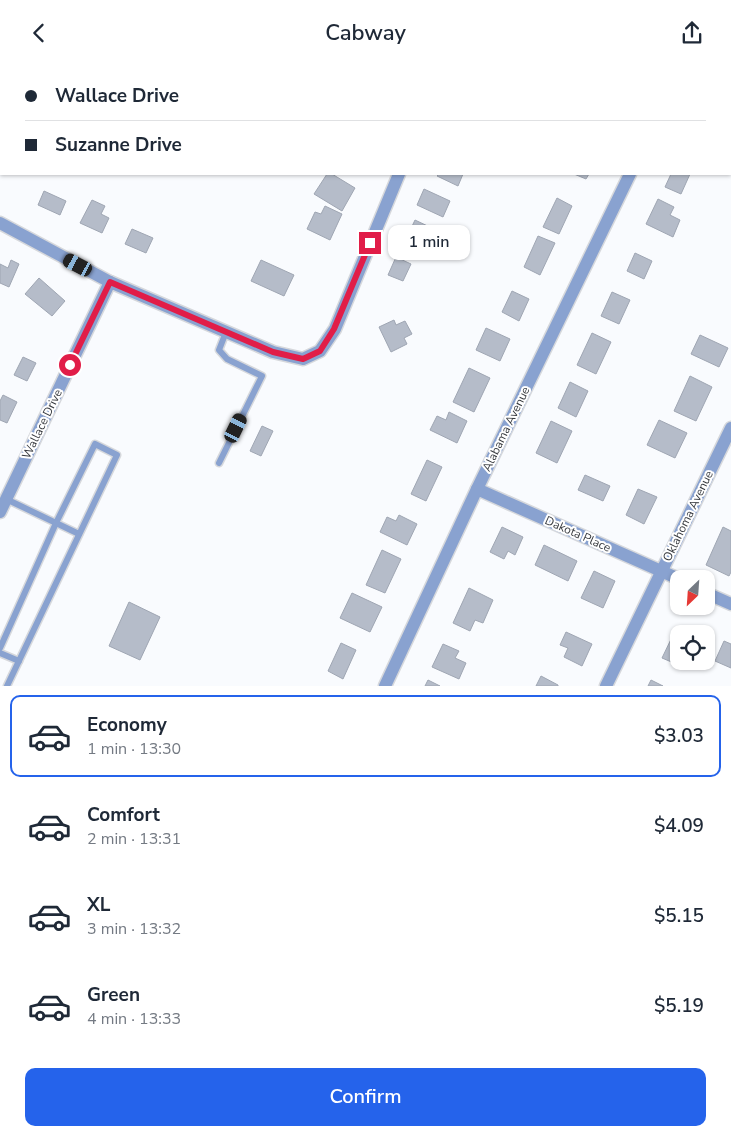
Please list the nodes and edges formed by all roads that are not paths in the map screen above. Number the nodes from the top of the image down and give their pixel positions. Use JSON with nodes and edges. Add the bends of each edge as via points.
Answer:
{"nodes":[{"id":1,"x":399,"y":175,"type":"edge"},
{"id":2,"x":630,"y":175,"type":"edge"},
{"id":3,"x":0,"y":223,"type":"edge"},
{"id":4,"x":110,"y":282,"type":"junction"},
{"id":5,"x":226,"y":332,"type":"junction"},
{"id":6,"x":731,"y":428,"type":"edge"},
{"id":7,"x":220,"y":463,"type":"dead end"},
{"id":8,"x":477,"y":489,"type":"junction"},
{"id":9,"x":6,"y":499,"type":"junction"},
{"id":10,"x":0,"y":512,"type":"edge"},
{"id":11,"x":56,"y":523,"type":"junction"},
{"id":12,"x":79,"y":534,"type":"junction"},
{"id":13,"x":661,"y":571,"type":"junction"},
{"id":14,"x":670,"y":575,"type":"edge"},
{"id":15,"x":715,"y":597,"type":"edge"},
{"id":16,"x":731,"y":605,"type":"edge"},
{"id":17,"x":0,"y":648,"type":"edge"},
{"id":18,"x":0,"y":653,"type":"edge"},
{"id":19,"x":18,"y":661,"type":"junction"},
{"id":20,"x":8,"y":686,"type":"edge"},
{"id":21,"x":385,"y":686,"type":"edge"},
{"id":22,"x":606,"y":686,"type":"edge"}],
"edges":[{"from":1,"to":5,"type":"street","via":[[334,329],[320,351],[303,359],[273,352]]},
{"from":2,"to":8,"type":"street","name":"Alabama Avenue"},
{"from":3,"to":4,"type":"street"},
{"from":4,"to":5,"type":"street"},
{"from":4,"to":9,"type":"street","name":"Wallace Drive"},
{"from":5,"to":7,"type":"lane","via":[[219,350],[227,359],[262,376]]},
{"from":6,"to":13,"type":"street","name":"Oklahoma Avenue"},
{"from":8,"to":13,"type":"street","name":"Dakota Place"},
{"from":8,"to":21,"type":"street","name":"Alabama Avenue"},
{"from":9,"to":10,"type":"street","name":"Wallace Drive"},
{"from":9,"to":11,"type":"lane"},
{"from":11,"to":12,"type":"lane"},
{"from":11,"to":12,"type":"lane","via":[[95,444],[118,455]]},
{"from":11,"to":17,"type":"lane"},
{"from":12,"to":19,"type":"lane"},
{"from":13,"to":14,"type":"street","name":"Dakota Place"},
{"from":13,"to":22,"type":"street","name":"Oklahoma Avenue"},
{"from":15,"to":16,"type":"street"},
{"from":18,"to":19,"type":"lane"},
{"from":19,"to":20,"type":"lane"}]}
